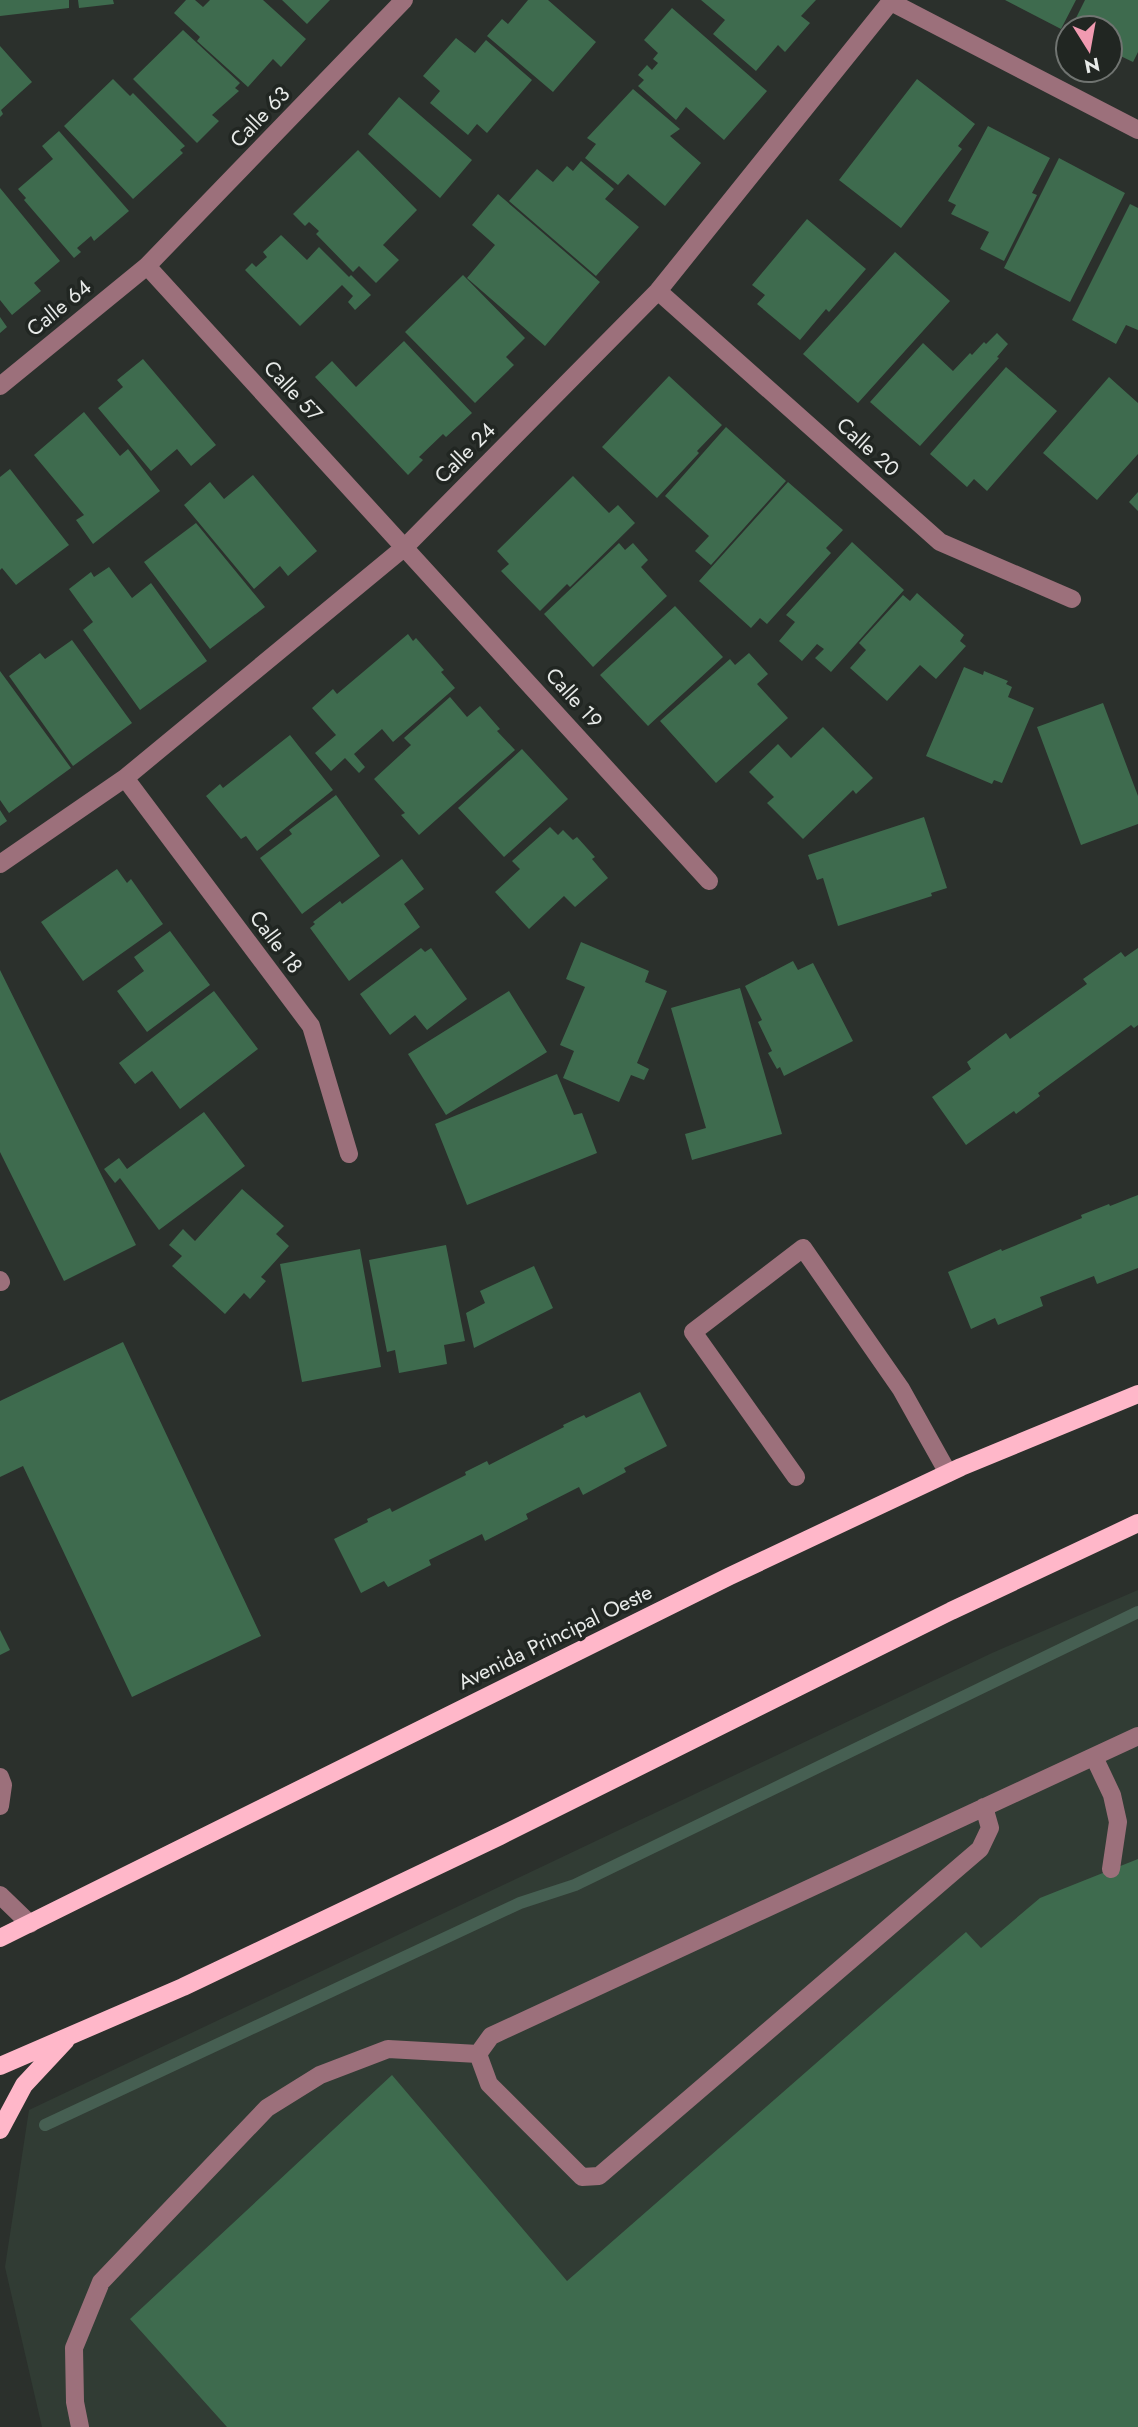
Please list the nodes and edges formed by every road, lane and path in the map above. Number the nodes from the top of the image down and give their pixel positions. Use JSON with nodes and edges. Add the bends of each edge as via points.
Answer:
{"nodes":[{"id":1,"x":404,"y":0,"type":"edge"},
{"id":2,"x":891,"y":1,"type":"edge"},
{"id":3,"x":1138,"y":130,"type":"edge"},
{"id":4,"x":147,"y":266,"type":"junction"},
{"id":5,"x":658,"y":291,"type":"junction"},
{"id":6,"x":0,"y":386,"type":"edge"},
{"id":7,"x":405,"y":547,"type":"junction"},
{"id":8,"x":1072,"y":599,"type":"dead end"},
{"id":9,"x":125,"y":778,"type":"junction"},
{"id":10,"x":0,"y":864,"type":"edge"},
{"id":11,"x":709,"y":881,"type":"dead end"},
{"id":12,"x":349,"y":1154,"type":"dead end"},
{"id":13,"x":1138,"y":1394,"type":"edge"},
{"id":14,"x":948,"y":1473,"type":"junction"},
{"id":15,"x":796,"y":1477,"type":"dead end"},
{"id":16,"x":1138,"y":1523,"type":"edge"},
{"id":17,"x":1138,"y":1736,"type":"edge"},
{"id":18,"x":1094,"y":1757,"type":"junction"},
{"id":19,"x":0,"y":1777,"type":"edge"},
{"id":20,"x":0,"y":1806,"type":"edge"},
{"id":21,"x":984,"y":1807,"type":"junction"},
{"id":22,"x":1111,"y":1869,"type":"dead end"},
{"id":23,"x":0,"y":1895,"type":"edge"},
{"id":24,"x":30,"y":1924,"type":"junction"},
{"id":25,"x":0,"y":1938,"type":"edge"},
{"id":26,"x":71,"y":2035,"type":"junction"},
{"id":27,"x":478,"y":2054,"type":"junction"},
{"id":28,"x":0,"y":2066,"type":"edge"},
{"id":29,"x":0,"y":2130,"type":"edge"},
{"id":30,"x":80,"y":2427,"type":"edge"}],
"edges":[{"from":1,"to":4,"type":"street","name":"Calle 63"},
{"from":2,"to":3,"type":"street"},
{"from":2,"to":5,"type":"street","name":"Calle 24"},
{"from":4,"to":6,"type":"street","name":"Calle 64"},
{"from":4,"to":7,"type":"street","name":"Calle 57"},
{"from":5,"to":7,"type":"street","name":"Calle 24"},
{"from":5,"to":8,"type":"street","name":"Calle 20","via":[[940,542]]},
{"from":7,"to":9,"type":"street","name":"Calle 24"},
{"from":7,"to":11,"type":"street","name":"Calle 19"},
{"from":9,"to":10,"type":"street","name":"Calle 24"},
{"from":9,"to":12,"type":"street","name":"Calle 18","via":[[311,1026]]},
{"from":13,"to":14,"type":"main road","name":"Avenida Principal Oeste"},
{"from":14,"to":15,"type":"street","via":[[901,1389],[803,1248],[693,1332]]},
{"from":14,"to":24,"type":"main road","name":"Avenida Principal Oeste","via":[[693,1594]]},
{"from":16,"to":26,"type":"main road","via":[[500,1836],[183,1987]]},
{"from":17,"to":18,"type":"street"},
{"from":18,"to":21,"type":"street"},
{"from":18,"to":22,"type":"street","via":[[1112,1795],[1118,1822]]},
{"from":19,"to":20,"type":"street"},
{"from":21,"to":27,"type":"street","via":[[491,2036]]},
{"from":21,"to":27,"type":"street","via":[[990,1828],[980,1849],[599,2176],[582,2177],[489,2084]]},
{"from":23,"to":24,"type":"street"},
{"from":24,"to":25,"type":"main road","name":"Avenida Principal Oeste"},
{"from":26,"to":28,"type":"main road"},
{"from":26,"to":29,"type":"main road","via":[[24,2085]]},
{"from":27,"to":30,"type":"street","via":[[388,2049],[320,2075],[267,2108],[101,2282],[74,2348]]}]}
